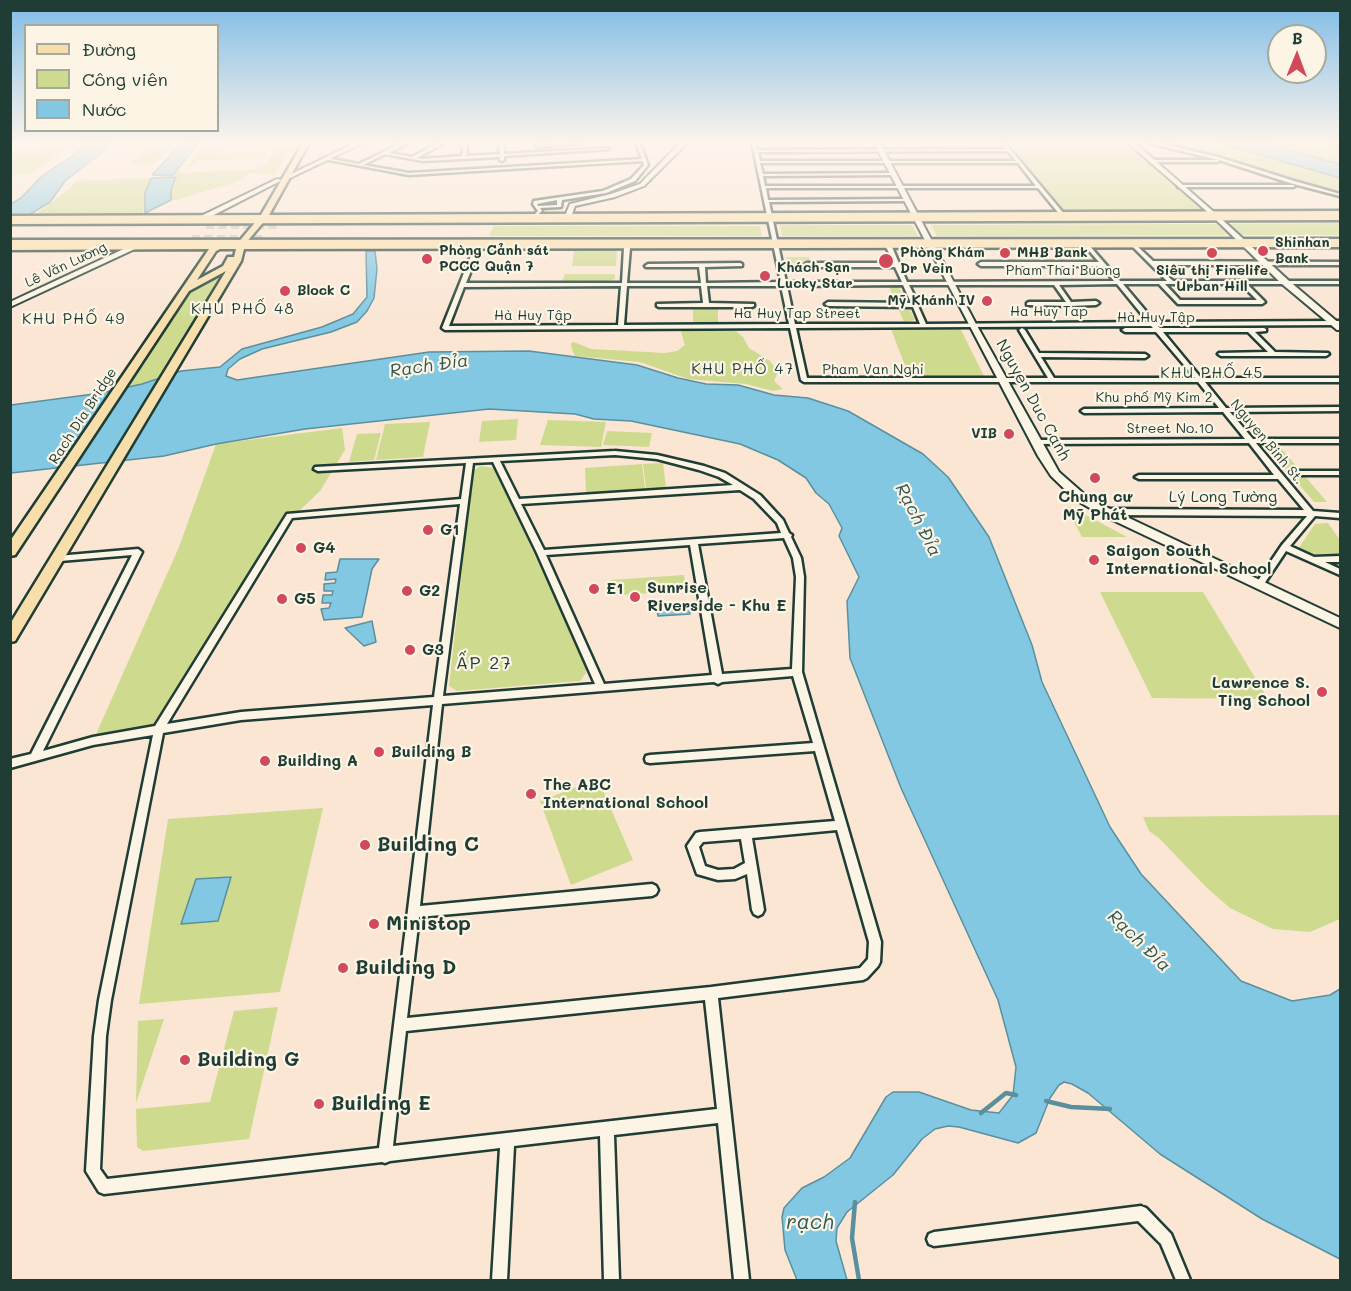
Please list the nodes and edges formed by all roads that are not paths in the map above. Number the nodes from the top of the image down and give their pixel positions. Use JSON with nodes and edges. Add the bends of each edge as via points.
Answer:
{"nodes":[{"id":1,"x":239,"y":203,"type":"edge"},
{"id":2,"x":267,"y":203,"type":"edge"},
{"id":3,"x":536,"y":203,"type":"edge"},
{"id":4,"x":560,"y":203,"type":"edge"},
{"id":5,"x":576,"y":203,"type":"edge"},
{"id":6,"x":767,"y":203,"type":"edge"},
{"id":7,"x":909,"y":203,"type":"edge"},
{"id":8,"x":1053,"y":203,"type":"edge"},
{"id":9,"x":1199,"y":203,"type":"edge"},
{"id":10,"x":537,"y":211,"type":"junction"},
{"id":11,"x":554,"y":211,"type":"junction"},
{"id":12,"x":1064,"y":216,"type":"junction"},
{"id":13,"x":1341,"y":217,"type":"edge"},
{"id":14,"x":570,"y":218,"type":"junction"},
{"id":15,"x":917,"y":218,"type":"junction"},
{"id":16,"x":1216,"y":218,"type":"junction"},
{"id":17,"x":770,"y":219,"type":"junction"},
{"id":18,"x":256,"y":220,"type":"junction"},
{"id":19,"x":488,"y":220,"type":"junction"},
{"id":20,"x":10,"y":221,"type":"edge"},
{"id":21,"x":58,"y":221,"type":"junction"},
{"id":22,"x":204,"y":221,"type":"junction"},
{"id":23,"x":278,"y":225,"type":"tunnel mouth"},
{"id":24,"x":10,"y":238,"type":"edge"},
{"id":25,"x":192,"y":239,"type":"tunnel mouth"},
{"id":26,"x":1341,"y":241,"type":"edge"},
{"id":27,"x":1240,"y":242,"type":"junction"},
{"id":28,"x":29,"y":243,"type":"junction"},
{"id":29,"x":776,"y":243,"type":"junction"},
{"id":30,"x":930,"y":243,"type":"junction"},
{"id":31,"x":238,"y":244,"type":"junction"},
{"id":32,"x":269,"y":244,"type":"junction"},
{"id":33,"x":479,"y":244,"type":"junction"},
{"id":34,"x":10,"y":245,"type":"edge"},
{"id":35,"x":627,"y":246,"type":"junction"},
{"id":36,"x":1088,"y":246,"type":"junction"},
{"id":37,"x":1135,"y":246,"type":"junction"},
{"id":38,"x":889,"y":247,"type":"junction"},
{"id":39,"x":133,"y":248,"type":"junction"},
{"id":40,"x":213,"y":249,"type":"junction"},
{"id":41,"x":237,"y":261,"type":"junction"},
{"id":42,"x":1152,"y":263,"type":"junction"},
{"id":43,"x":1264,"y":263,"type":"junction"},
{"id":44,"x":1341,"y":263,"type":"edge"},
{"id":45,"x":981,"y":264,"type":"dead end"},
{"id":46,"x":1103,"y":264,"type":"junction"},
{"id":47,"x":740,"y":265,"type":"dead end"},
{"id":48,"x":807,"y":265,"type":"dead end"},
{"id":49,"x":897,"y":265,"type":"junction"},
{"id":50,"x":648,"y":266,"type":"dead end"},
{"id":51,"x":702,"y":266,"type":"junction"},
{"id":52,"x":1055,"y":282,"type":"junction"},
{"id":53,"x":1118,"y":282,"type":"junction"},
{"id":54,"x":1160,"y":282,"type":"junction"},
{"id":55,"x":1171,"y":282,"type":"junction"},
{"id":56,"x":1242,"y":282,"type":"junction"},
{"id":57,"x":1285,"y":282,"type":"junction"},
{"id":58,"x":1339,"y":283,"type":"edge"},
{"id":59,"x":624,"y":284,"type":"junction"},
{"id":60,"x":704,"y":284,"type":"junction"},
{"id":61,"x":784,"y":284,"type":"junction"},
{"id":62,"x":905,"y":284,"type":"junction"},
{"id":63,"x":951,"y":284,"type":"junction"},
{"id":64,"x":462,"y":285,"type":"junction"},
{"id":65,"x":185,"y":290,"type":"junction"},
{"id":66,"x":1096,"y":303,"type":"dead end"},
{"id":67,"x":828,"y":304,"type":"dead end"},
{"id":68,"x":1029,"y":304,"type":"dead end"},
{"id":69,"x":1070,"y":304,"type":"junction"},
{"id":70,"x":10,"y":305,"type":"edge"},
{"id":71,"x":659,"y":305,"type":"dead end"},
{"id":72,"x":706,"y":305,"type":"junction"},
{"id":73,"x":752,"y":305,"type":"dead end"},
{"id":74,"x":916,"y":305,"type":"junction"},
{"id":75,"x":1153,"y":324,"type":"junction"},
{"id":76,"x":792,"y":326,"type":"junction"},
{"id":77,"x":924,"y":326,"type":"junction"},
{"id":78,"x":973,"y":326,"type":"junction"},
{"id":79,"x":1339,"y":326,"type":"edge"},
{"id":80,"x":621,"y":327,"type":"junction"},
{"id":81,"x":1022,"y":330,"type":"junction"},
{"id":82,"x":1158,"y":330,"type":"junction"},
{"id":83,"x":1250,"y":330,"type":"junction"},
{"id":84,"x":1221,"y":354,"type":"dead end"},
{"id":85,"x":1273,"y":354,"type":"junction"},
{"id":86,"x":1326,"y":354,"type":"dead end"},
{"id":87,"x":1037,"y":355,"type":"junction"},
{"id":88,"x":1145,"y":356,"type":"dead end"},
{"id":89,"x":1341,"y":380,"type":"edge"},
{"id":90,"x":1053,"y":381,"type":"junction"},
{"id":91,"x":1200,"y":381,"type":"junction"},
{"id":92,"x":1004,"y":382,"type":"junction"},
{"id":93,"x":1341,"y":409,"type":"edge"},
{"id":94,"x":1225,"y":410,"type":"junction"},
{"id":95,"x":1084,"y":411,"type":"dead end"},
{"id":96,"x":1251,"y":441,"type":"junction"},
{"id":97,"x":1341,"y":441,"type":"edge"},
{"id":98,"x":1035,"y":442,"type":"junction"},
{"id":99,"x":495,"y":459,"type":"junction"},
{"id":100,"x":470,"y":460,"type":"junction"},
{"id":101,"x":318,"y":470,"type":"dead end"},
{"id":102,"x":1341,"y":472,"type":"edge"},
{"id":103,"x":1300,"y":473,"type":"dead end"},
{"id":104,"x":1139,"y":477,"type":"dead end"},
{"id":105,"x":1280,"y":477,"type":"junction"},
{"id":106,"x":743,"y":487,"type":"junction"},
{"id":107,"x":464,"y":501,"type":"junction"},
{"id":108,"x":517,"y":502,"type":"junction"},
{"id":109,"x":1106,"y":512,"type":"junction"},
{"id":110,"x":1312,"y":515,"type":"junction"},
{"id":111,"x":1341,"y":515,"type":"edge"},
{"id":112,"x":788,"y":535,"type":"junction"},
{"id":113,"x":693,"y":542,"type":"junction"},
{"id":114,"x":1285,"y":547,"type":"junction"},
{"id":115,"x":10,"y":552,"type":"edge"},
{"id":116,"x":541,"y":553,"type":"junction"},
{"id":117,"x":60,"y":558,"type":"junction"},
{"id":118,"x":1311,"y":559,"type":"junction"},
{"id":119,"x":1341,"y":559,"type":"edge"},
{"id":120,"x":1341,"y":572,"type":"edge"},
{"id":121,"x":1259,"y":585,"type":"junction"},
{"id":122,"x":1341,"y":623,"type":"edge"},
{"id":123,"x":10,"y":637,"type":"edge"},
{"id":124,"x":797,"y":672,"type":"junction"},
{"id":125,"x":718,"y":680,"type":"junction"},
{"id":126,"x":601,"y":688,"type":"junction"},
{"id":127,"x":438,"y":701,"type":"junction"},
{"id":128,"x":159,"y":729,"type":"junction"},
{"id":129,"x":818,"y":747,"type":"junction"},
{"id":130,"x":35,"y":756,"type":"junction"},
{"id":131,"x":650,"y":759,"type":"dead end"},
{"id":132,"x":10,"y":764,"type":"edge"},
{"id":133,"x":841,"y":825,"type":"junction"},
{"id":134,"x":746,"y":833,"type":"junction"},
{"id":135,"x":751,"y":866,"type":"junction"},
{"id":136,"x":652,"y":890,"type":"dead end"},
{"id":137,"x":758,"y":910,"type":"dead end"},
{"id":138,"x":413,"y":912,"type":"junction"},
{"id":139,"x":711,"y":993,"type":"junction"},
{"id":140,"x":400,"y":1025,"type":"junction"},
{"id":141,"x":724,"y":1115,"type":"junction"},
{"id":142,"x":607,"y":1129,"type":"junction"},
{"id":143,"x":507,"y":1141,"type":"junction"},
{"id":144,"x":385,"y":1156,"type":"junction"},
{"id":145,"x":934,"y":1239,"type":"dead end"},
{"id":146,"x":500,"y":1280,"type":"edge"},
{"id":147,"x":612,"y":1281,"type":"edge"},
{"id":148,"x":742,"y":1281,"type":"edge"},
{"id":149,"x":1184,"y":1281,"type":"edge"}],
"edges":[{"from":1,"to":22,"type":"street"},
{"from":2,"to":18,"type":"main road"},
{"from":3,"to":10,"type":"street"},
{"from":4,"to":11,"type":"street"},
{"from":5,"to":14,"type":"street","via":[[572,204]]},
{"from":6,"to":17,"type":"street","name":"Pham Van Nghi"},
{"from":7,"to":15,"type":"street","name":"Nguyen Duc Canh"},
{"from":8,"to":12,"type":"street"},
{"from":9,"to":16,"type":"street"},
{"from":10,"to":11,"type":"main road"},
{"from":10,"to":19,"type":"main road"},
{"from":11,"to":14,"type":"main road"},
{"from":12,"to":15,"type":"highway"},
{"from":12,"to":16,"type":"highway"},
{"from":13,"to":16,"type":"highway"},
{"from":14,"to":17,"type":"highway"},
{"from":14,"to":19,"type":"highway"},
{"from":15,"to":16,"type":"highway"},
{"from":15,"to":17,"type":"highway"},
{"from":15,"to":30,"type":"street","name":"Nguyen Duc Canh"},
{"from":16,"to":27,"type":"street"},
{"from":17,"to":19,"type":"highway"},
{"from":17,"to":29,"type":"street","name":"Pham Van Nghi"},
{"from":18,"to":19,"type":"highway"},
{"from":18,"to":21,"type":"highway"},
{"from":18,"to":22,"type":"main road"},
{"from":18,"to":31,"type":"main road"},
{"from":18,"to":31,"type":"main road"},
{"from":19,"to":23,"type":"highway"},
{"from":20,"to":21,"type":"highway"},
{"from":21,"to":22,"type":"highway"},
{"from":24,"to":28,"type":"highway"},
{"from":25,"to":28,"type":"highway"},
{"from":26,"to":27,"type":"highway"},
{"from":27,"to":30,"type":"highway"},
{"from":27,"to":37,"type":"main road"},
{"from":27,"to":43,"type":"street"},
{"from":28,"to":31,"type":"highway"},
{"from":28,"to":34,"type":"highway"},
{"from":28,"to":39,"type":"main road"},
{"from":29,"to":30,"type":"highway"},
{"from":29,"to":33,"type":"highway"},
{"from":29,"to":35,"type":"highway"},
{"from":29,"to":38,"type":"main road"},
{"from":29,"to":61,"type":"street","name":"Pham Van Nghi"},
{"from":30,"to":36,"type":"main road"},
{"from":30,"to":38,"type":"main road"},
{"from":30,"to":63,"type":"street","name":"Nguyen Duc Canh"},
{"from":31,"to":32,"type":"main road"},
{"from":31,"to":35,"type":"highway"},
{"from":31,"to":40,"type":"main road"},
{"from":31,"to":41,"type":"main road"},
{"from":31,"to":65,"type":"main road","via":[[226,268]]},
{"from":32,"to":33,"type":"highway"},
{"from":32,"to":41,"type":"main road"},
{"from":33,"to":35,"type":"main road"},
{"from":33,"to":64,"type":"street"},
{"from":35,"to":59,"type":"street"},
{"from":36,"to":37,"type":"main road"},
{"from":36,"to":46,"type":"street","name":"Nguyen Binh St."},
{"from":37,"to":42,"type":"street"},
{"from":38,"to":49,"type":"street"},
{"from":39,"to":40,"type":"main road"},
{"from":39,"to":70,"type":"street","name":"Lê Văn Lương"},
{"from":40,"to":65,"type":"main road","name":"Rach Dia Bridge"},
{"from":41,"to":117,"type":"main road"},
{"from":42,"to":43,"type":"street"},
{"from":42,"to":55,"type":"street"},
{"from":43,"to":44,"type":"street"},
{"from":43,"to":57,"type":"street"},
{"from":45,"to":46,"type":"street"},
{"from":46,"to":53,"type":"street","name":"Nguyen Binh St."},
{"from":47,"to":51,"type":"street"},
{"from":48,"to":49,"type":"street"},
{"from":49,"to":62,"type":"street"},
{"from":50,"to":51,"type":"street"},
{"from":51,"to":60,"type":"street"},
{"from":52,"to":53,"type":"street","name":"Pham Thai Buong"},
{"from":52,"to":63,"type":"street","name":"Pham Thai Buong"},
{"from":52,"to":69,"type":"street"},
{"from":53,"to":54,"type":"street","name":"Pham Thai Buong"},
{"from":53,"to":75,"type":"street","name":"Nguyen Binh St."},
{"from":54,"to":55,"type":"street","name":"Pham Thai Buong"},
{"from":54,"to":56,"type":"street","via":[[1178,302],[1262,302]]},
{"from":55,"to":56,"type":"street","name":"Pham Thai Buong"},
{"from":56,"to":57,"type":"street","name":"Pham Thai Buong"},
{"from":57,"to":58,"type":"street","name":"Pham Thai Buong"},
{"from":57,"to":79,"type":"street"},
{"from":59,"to":60,"type":"street","name":"Pham Thai Buong"},
{"from":59,"to":64,"type":"street","name":"Pham Thai Buong"},
{"from":59,"to":80,"type":"street"},
{"from":60,"to":61,"type":"street","name":"Pham Thai Buong"},
{"from":60,"to":72,"type":"street"},
{"from":61,"to":62,"type":"street","name":"Pham Thai Buong"},
{"from":61,"to":76,"type":"street","name":"Pham Van Nghi"},
{"from":62,"to":63,"type":"street","name":"Pham Thai Buong"},
{"from":62,"to":74,"type":"street"},
{"from":63,"to":78,"type":"street","name":"Nguyen Duc Canh"},
{"from":64,"to":80,"type":"street","name":"Hà Huy Tập","via":[[445,328]]},
{"from":65,"to":115,"type":"main road","name":"Rach Dia Bridge"},
{"from":66,"to":69,"type":"street"},
{"from":67,"to":74,"type":"street"},
{"from":68,"to":69,"type":"street"},
{"from":71,"to":72,"type":"street"},
{"from":72,"to":73,"type":"street"},
{"from":74,"to":77,"type":"street"},
{"from":75,"to":78,"type":"street","name":"Ha Huy Tap"},
{"from":75,"to":79,"type":"street","name":"Ha Huy Tap"},
{"from":75,"to":82,"type":"street","name":"Nguyen Binh St."},
{"from":76,"to":77,"type":"street","name":"Ha Huy Tap Street"},
{"from":76,"to":80,"type":"street","name":"Ha Huy Tap Street"},
{"from":76,"to":92,"type":"street","name":"Pham Van Nghi","via":[[804,380]]},
{"from":77,"to":78,"type":"street","name":"Ha Huy Tap Street"},
{"from":78,"to":81,"type":"street","name":"Hà Huy Tập"},
{"from":78,"to":92,"type":"street","name":"Nguyen Duc Canh"},
{"from":79,"to":83,"type":"street","name":"Hà Huy Tập"},
{"from":81,"to":82,"type":"street","name":"Hà Huy Tập"},
{"from":81,"to":87,"type":"street"},
{"from":82,"to":83,"type":"street","name":"Hà Huy Tập"},
{"from":82,"to":91,"type":"street","name":"Nguyen Binh St."},
{"from":83,"to":85,"type":"street"},
{"from":84,"to":85,"type":"street"},
{"from":85,"to":86,"type":"street"},
{"from":87,"to":88,"type":"street"},
{"from":87,"to":90,"type":"street"},
{"from":89,"to":91,"type":"street"},
{"from":90,"to":91,"type":"street"},
{"from":90,"to":92,"type":"street"},
{"from":91,"to":94,"type":"street","name":"Nguyen Binh St."},
{"from":92,"to":98,"type":"street","name":"Nguyen Duc Canh"},
{"from":93,"to":94,"type":"street","name":"Khu phố Mỹ Kim 2"},
{"from":94,"to":95,"type":"street","name":"Khu phố Mỹ Kim 2"},
{"from":94,"to":96,"type":"street","name":"Nguyen Binh St."},
{"from":96,"to":97,"type":"street","name":"Street No.10"},
{"from":96,"to":98,"type":"street","name":"Street No.10"},
{"from":96,"to":105,"type":"street","name":"Nguyen Binh St."},
{"from":98,"to":109,"type":"street","name":"Nguyen Duc Canh","via":[[1061,480]]},
{"from":99,"to":100,"type":"street"},
{"from":99,"to":106,"type":"street","via":[[594,453],[637,455],[701,468]]},
{"from":99,"to":108,"type":"street"},
{"from":100,"to":101,"type":"street"},
{"from":100,"to":107,"type":"street"},
{"from":102,"to":103,"type":"street"},
{"from":104,"to":105,"type":"street"},
{"from":105,"to":110,"type":"street","name":"Nguyen Binh St."},
{"from":106,"to":108,"type":"street"},
{"from":106,"to":112,"type":"street","via":[[769,509]]},
{"from":107,"to":127,"type":"street"},
{"from":107,"to":128,"type":"street","via":[[290,516]]},
{"from":108,"to":116,"type":"street"},
{"from":109,"to":110,"type":"street","name":"Lý Long Tường"},
{"from":109,"to":121,"type":"street","name":"Nguyen Duc Canh"},
{"from":110,"to":111,"type":"street","name":"Lý Long Tường"},
{"from":110,"to":114,"type":"street"},
{"from":112,"to":113,"type":"street"},
{"from":112,"to":124,"type":"street","via":[[800,577]]},
{"from":113,"to":116,"type":"street"},
{"from":113,"to":125,"type":"street"},
{"from":114,"to":118,"type":"street"},
{"from":114,"to":121,"type":"street"},
{"from":116,"to":126,"type":"street"},
{"from":117,"to":123,"type":"main road"},
{"from":117,"to":130,"type":"street","via":[[138,552]]},
{"from":118,"to":119,"type":"street"},
{"from":118,"to":120,"type":"street"},
{"from":121,"to":122,"type":"street","name":"Nguyen Duc Canh"},
{"from":124,"to":125,"type":"street"},
{"from":124,"to":129,"type":"street"},
{"from":125,"to":126,"type":"street"},
{"from":126,"to":127,"type":"street"},
{"from":127,"to":128,"type":"street","via":[[241,716]]},
{"from":127,"to":138,"type":"street"},
{"from":128,"to":130,"type":"street"},
{"from":128,"to":144,"type":"street","via":[[105,1000],[93,1171],[104,1187]]},
{"from":129,"to":131,"type":"street"},
{"from":129,"to":133,"type":"street"},
{"from":130,"to":132,"type":"street"},
{"from":133,"to":134,"type":"street"},
{"from":133,"to":139,"type":"street","via":[[874,942],[874,962],[862,974]]},
{"from":134,"to":135,"type":"street"},
{"from":134,"to":135,"type":"street","via":[[700,837],[693,846],[701,870],[735,874]]},
{"from":135,"to":137,"type":"street"},
{"from":136,"to":138,"type":"street"},
{"from":138,"to":140,"type":"street"},
{"from":139,"to":140,"type":"street"},
{"from":139,"to":141,"type":"street"},
{"from":140,"to":144,"type":"street"},
{"from":141,"to":142,"type":"street"},
{"from":141,"to":148,"type":"street"},
{"from":142,"to":143,"type":"street"},
{"from":142,"to":147,"type":"street"},
{"from":143,"to":144,"type":"street"},
{"from":143,"to":146,"type":"street"},
{"from":145,"to":149,"type":"street","via":[[1142,1213],[1166,1239]]}]}
